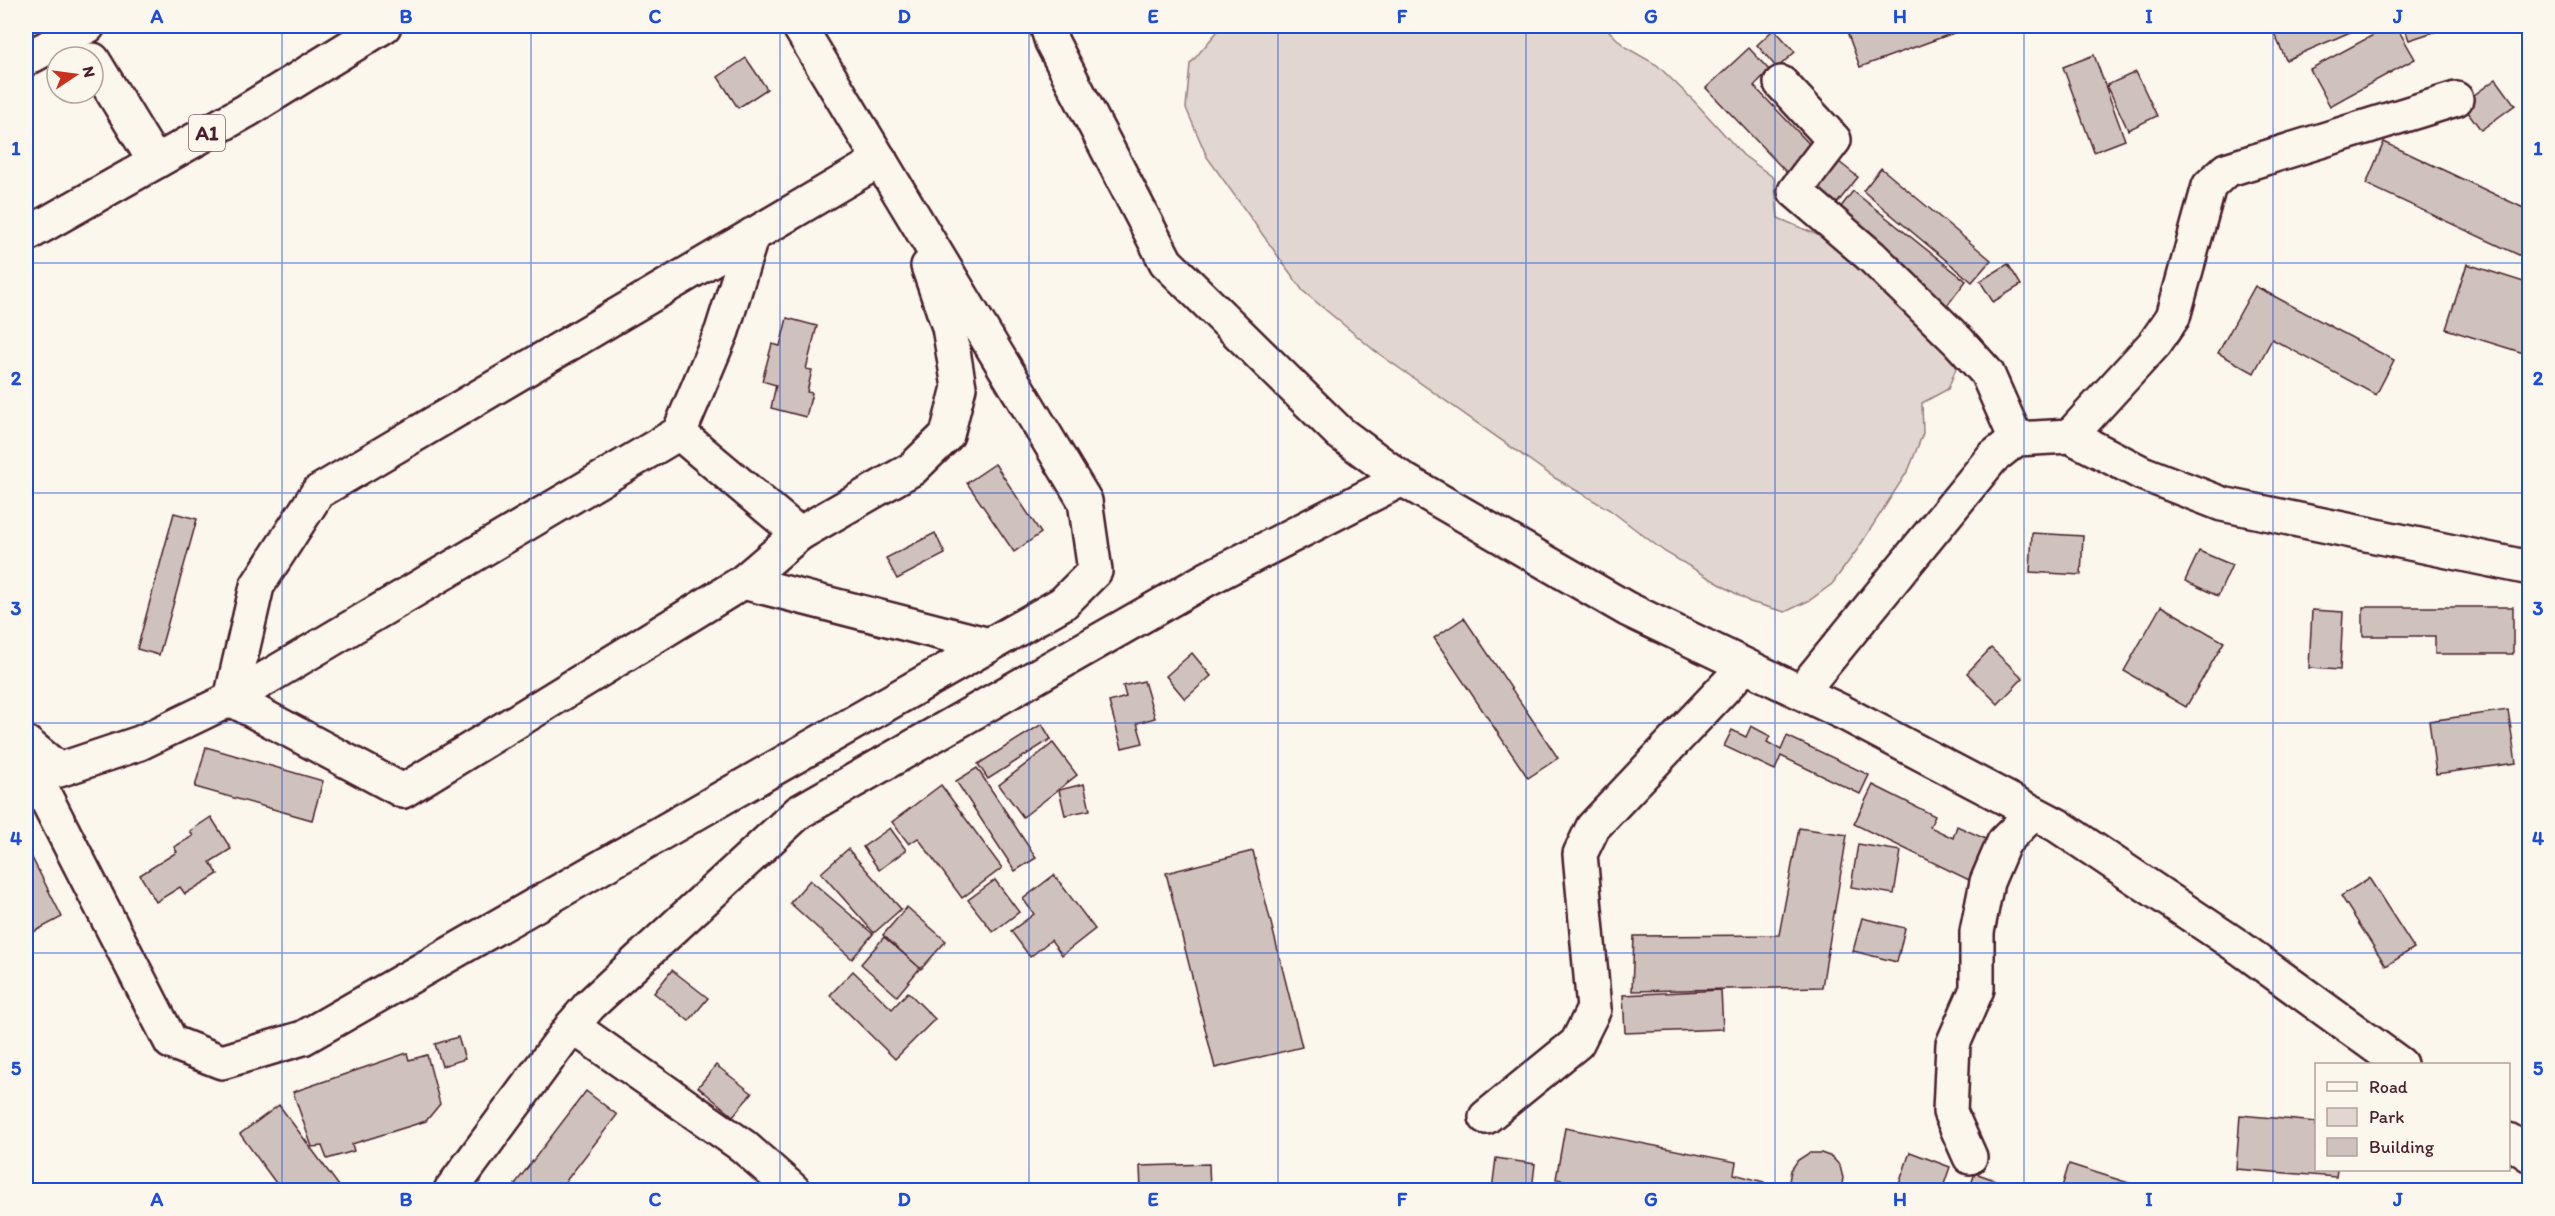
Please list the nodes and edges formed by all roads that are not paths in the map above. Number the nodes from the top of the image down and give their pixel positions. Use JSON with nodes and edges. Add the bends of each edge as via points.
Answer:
{"nodes":[{"id":1,"x":384,"y":26,"type":"edge"},
{"id":2,"x":799,"y":26,"type":"edge"},
{"id":3,"x":1047,"y":26,"type":"edge"},
{"id":4,"x":86,"y":44,"type":"edge"},
{"id":5,"x":26,"y":59,"type":"edge"},
{"id":6,"x":1781,"y":83,"type":"dead end"},
{"id":7,"x":2456,"y":99,"type":"dead end"},
{"id":8,"x":880,"y":160,"type":"junction"},
{"id":9,"x":155,"y":162,"type":"junction"},
{"id":10,"x":909,"y":207,"type":"junction"},
{"id":11,"x":26,"y":235,"type":"edge"},
{"id":12,"x":752,"y":235,"type":"junction"},
{"id":13,"x":679,"y":433,"type":"junction"},
{"id":14,"x":2070,"y":436,"type":"junction"},
{"id":15,"x":2016,"y":439,"type":"junction"},
{"id":16,"x":1402,"y":479,"type":"junction"},
{"id":17,"x":799,"y":534,"type":"junction"},
{"id":18,"x":2529,"y":568,"type":"edge"},
{"id":19,"x":742,"y":582,"type":"junction"},
{"id":20,"x":989,"y":645,"type":"junction"},
{"id":21,"x":1745,"y":666,"type":"junction"},
{"id":22,"x":1801,"y":692,"type":"junction"},
{"id":23,"x":231,"y":699,"type":"junction"},
{"id":24,"x":26,"y":743,"type":"edge"},
{"id":25,"x":26,"y":759,"type":"edge"},
{"id":26,"x":2033,"y":813,"type":"junction"},
{"id":27,"x":572,"y":1026,"type":"junction"},
{"id":28,"x":2397,"y":1063,"type":"edge"},
{"id":29,"x":1486,"y":1118,"type":"dead end"},
{"id":30,"x":2510,"y":1141,"type":"edge"},
{"id":31,"x":2529,"y":1155,"type":"edge"},
{"id":32,"x":1970,"y":1157,"type":"dead end"},
{"id":33,"x":451,"y":1191,"type":"edge"},
{"id":34,"x":793,"y":1191,"type":"edge"}],
"edges":[{"from":1,"to":9,"type":"main road","number":"A1"},
{"from":2,"to":8,"type":"main road"},
{"from":3,"to":16,"type":"main road","via":[[1167,262],[1340,433]]},
{"from":4,"to":5,"type":"main road"},
{"from":4,"to":9,"type":"main road"},
{"from":6,"to":15,"type":"main road","via":[[1834,140],[1795,191],[1872,257],[1987,373]]},
{"from":7,"to":14,"type":"main road","via":[[2226,170],[2209,186],[2173,317],[2155,343]]},
{"from":8,"to":10,"type":"main road"},
{"from":8,"to":12,"type":"main road"},
{"from":9,"to":11,"type":"main road","number":"A1"},
{"from":10,"to":17,"type":"main road","via":[[949,327],[958,387],[947,435],[912,469]]},
{"from":10,"to":20,"type":"main road","via":[[1085,501],[1095,571],[1063,603]]},
{"from":12,"to":13,"type":"main road","via":[[722,331]]},
{"from":12,"to":23,"type":"main road","via":[[318,492],[257,586]]},
{"from":13,"to":17,"type":"main road"},
{"from":13,"to":23,"type":"main road"},
{"from":14,"to":15,"type":"main road"},
{"from":14,"to":18,"type":"main road","via":[[2142,473],[2222,504]]},
{"from":15,"to":22,"type":"main road","via":[[1992,458]]},
{"from":16,"to":21,"type":"main road","via":[[1627,609]]},
{"from":16,"to":27,"type":"main road","via":[[1207,579],[799,812]]},
{"from":17,"to":19,"type":"main road"},
{"from":19,"to":20,"type":"main road"},
{"from":19,"to":23,"type":"main road","via":[[402,791]]},
{"from":20,"to":25,"type":"main road","via":[[303,1038],[222,1062],[171,1042]]},
{"from":21,"to":22,"type":"main road"},
{"from":21,"to":29,"type":"main road","via":[[1593,827],[1580,854],[1594,1009],[1577,1043]]},
{"from":22,"to":26,"type":"main road"},
{"from":23,"to":24,"type":"main road","via":[[140,743],[59,770]]},
{"from":26,"to":28,"type":"main road","via":[[2057,825],[2239,947]]},
{"from":26,"to":32,"type":"main road","via":[[2004,842],[1987,882],[1977,932],[1977,989],[1953,1044],[1950,1112]]},
{"from":27,"to":33,"type":"main road"},
{"from":27,"to":34,"type":"main road","via":[[743,1146]]},
{"from":30,"to":31,"type":"main road"}]}
